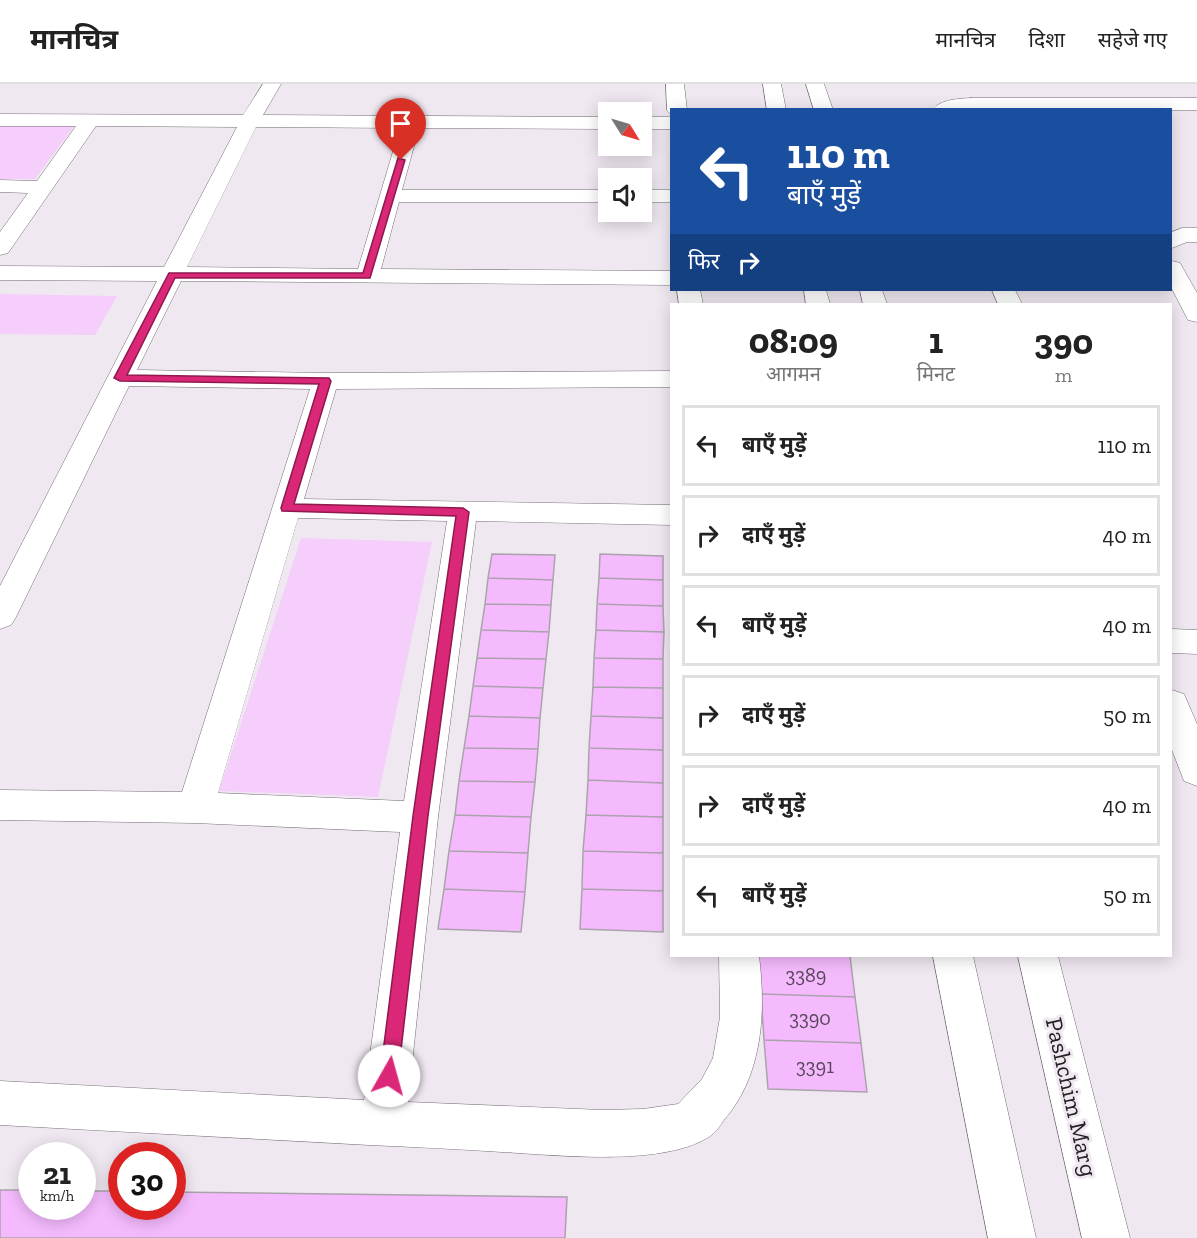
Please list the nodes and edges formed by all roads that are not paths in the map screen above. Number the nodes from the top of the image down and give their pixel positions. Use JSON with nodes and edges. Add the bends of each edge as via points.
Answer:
{"nodes":[{"id":1,"x":272,"y":84,"type":"edge"},
{"id":2,"x":675,"y":84,"type":"edge"},
{"id":3,"x":772,"y":84,"type":"edge"},
{"id":4,"x":815,"y":84,"type":"edge"},
{"id":5,"x":1197,"y":104,"type":"edge"},
{"id":6,"x":1085,"y":107,"type":"edge"},
{"id":7,"x":677,"y":108,"type":"edge"},
{"id":8,"x":777,"y":108,"type":"edge"},
{"id":9,"x":823,"y":108,"type":"edge"},
{"id":10,"x":947,"y":108,"type":"edge"},
{"id":11,"x":0,"y":120,"type":"edge"},
{"id":12,"x":90,"y":121,"type":"junction"},
{"id":13,"x":249,"y":122,"type":"junction"},
{"id":14,"x":411,"y":123,"type":"junction"},
{"id":15,"x":598,"y":123,"type":"edge"},
{"id":16,"x":652,"y":123,"type":"edge"},
{"id":17,"x":670,"y":123,"type":"edge"},
{"id":18,"x":0,"y":186,"type":"edge"},
{"id":19,"x":44,"y":187,"type":"junction"},
{"id":20,"x":390,"y":196,"type":"junction"},
{"id":21,"x":598,"y":196,"type":"edge"},
{"id":22,"x":652,"y":196,"type":"edge"},
{"id":23,"x":670,"y":196,"type":"edge"},
{"id":24,"x":0,"y":248,"type":"edge"},
{"id":25,"x":1172,"y":268,"type":"edge"},
{"id":26,"x":0,"y":273,"type":"edge"},
{"id":27,"x":172,"y":275,"type":"junction"},
{"id":28,"x":367,"y":276,"type":"junction"},
{"id":29,"x":670,"y":278,"type":"edge"},
{"id":30,"x":1197,"y":315,"type":"edge"},
{"id":31,"x":120,"y":378,"type":"junction"},
{"id":32,"x":670,"y":379,"type":"edge"},
{"id":33,"x":326,"y":381,"type":"junction"},
{"id":34,"x":287,"y":508,"type":"junction"},
{"id":35,"x":463,"y":512,"type":"junction"},
{"id":36,"x":670,"y":515,"type":"edge"},
{"id":37,"x":0,"y":617,"type":"edge"},
{"id":38,"x":1172,"y":641,"type":"edge"},
{"id":39,"x":1197,"y":642,"type":"edge"},
{"id":40,"x":1172,"y":703,"type":"edge"},
{"id":41,"x":1197,"y":771,"type":"edge"},
{"id":42,"x":0,"y":805,"type":"edge"},
{"id":43,"x":195,"y":808,"type":"junction"},
{"id":44,"x":420,"y":816,"type":"junction"},
{"id":45,"x":739,"y":957,"type":"edge"},
{"id":46,"x":953,"y":957,"type":"edge"},
{"id":47,"x":1038,"y":957,"type":"edge"},
{"id":48,"x":0,"y":1103,"type":"edge"},
{"id":49,"x":383,"y":1123,"type":"junction"},
{"id":50,"x":1012,"y":1238,"type":"edge"},
{"id":51,"x":1106,"y":1238,"type":"edge"}],
"edges":[{"from":1,"to":13,"type":"street"},
{"from":2,"to":7,"type":"street"},
{"from":3,"to":8,"type":"street"},
{"from":4,"to":9,"type":"street"},
{"from":5,"to":6,"type":"street"},
{"from":6,"to":10,"type":"street","via":[[971,104]]},
{"from":11,"to":12,"type":"street"},
{"from":12,"to":13,"type":"street"},
{"from":12,"to":19,"type":"street"},
{"from":13,"to":14,"type":"street"},
{"from":13,"to":27,"type":"street"},
{"from":14,"to":15,"type":"street"},
{"from":14,"to":20,"type":"street"},
{"from":16,"to":17,"type":"street"},
{"from":18,"to":19,"type":"street"},
{"from":19,"to":24,"type":"street"},
{"from":20,"to":21,"type":"street"},
{"from":20,"to":28,"type":"street"},
{"from":22,"to":23,"type":"street"},
{"from":25,"to":30,"type":"street"},
{"from":26,"to":27,"type":"street"},
{"from":27,"to":28,"type":"street"},
{"from":27,"to":31,"type":"street"},
{"from":28,"to":29,"type":"street"},
{"from":31,"to":33,"type":"street"},
{"from":31,"to":37,"type":"street"},
{"from":32,"to":33,"type":"street"},
{"from":33,"to":34,"type":"street"},
{"from":34,"to":35,"type":"street"},
{"from":34,"to":43,"type":"street"},
{"from":35,"to":36,"type":"street"},
{"from":35,"to":44,"type":"street"},
{"from":38,"to":39,"type":"street"},
{"from":40,"to":41,"type":"street"},
{"from":42,"to":43,"type":"street"},
{"from":43,"to":44,"type":"street"},
{"from":44,"to":49,"type":"street"},
{"from":45,"to":49,"type":"street","via":[[742,997],[735,1062],[715,1099],[691,1122],[667,1129],[624,1132]]},
{"from":46,"to":50,"type":"street"},
{"from":47,"to":51,"type":"street","name":"Pashchim Marg"},
{"from":48,"to":49,"type":"street"}]}
